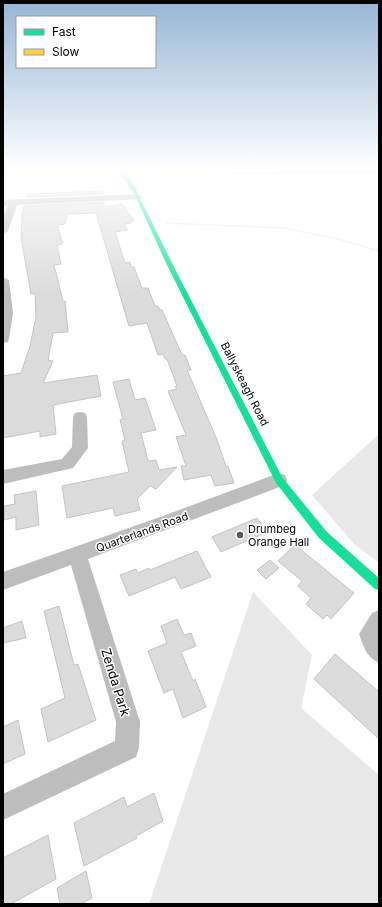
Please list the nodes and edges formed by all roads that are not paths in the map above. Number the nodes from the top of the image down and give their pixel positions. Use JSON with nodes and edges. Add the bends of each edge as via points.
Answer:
{"nodes":[{"id":1,"x":10,"y":212,"type":"edge"},
{"id":2,"x":145,"y":212,"type":"edge"},
{"id":3,"x":3,"y":231,"type":"edge"},
{"id":4,"x":3,"y":280,"type":"edge"},
{"id":5,"x":3,"y":340,"type":"edge"},
{"id":6,"x":80,"y":417,"type":"dead end"},
{"id":7,"x":3,"y":477,"type":"edge"},
{"id":8,"x":280,"y":480,"type":"junction"},
{"id":9,"x":77,"y":555,"type":"junction"},
{"id":10,"x":3,"y":581,"type":"edge"},
{"id":11,"x":379,"y":585,"type":"edge"},
{"id":12,"x":379,"y":620,"type":"edge"},
{"id":13,"x":379,"y":652,"type":"edge"},
{"id":14,"x":3,"y":807,"type":"edge"}],
"edges":[{"from":1,"to":3,"type":"street"},
{"from":2,"to":8,"type":"main road","name":"Ballyskeagh Road"},
{"from":4,"to":5,"type":"street","via":[[8,313]]},
{"from":6,"to":7,"type":"street","via":[[80,448],[67,464]]},
{"from":8,"to":9,"type":"street","name":"Quarterlands Road"},
{"from":8,"to":11,"type":"main road","name":"Ballyskeagh Road","via":[[323,536]]},
{"from":9,"to":10,"type":"street","name":"Quarterlands Road"},
{"from":9,"to":14,"type":"street","name":"Zenda Park","via":[[128,722],[127,748]]},
{"from":12,"to":13,"type":"street","via":[[370,634]]}]}
